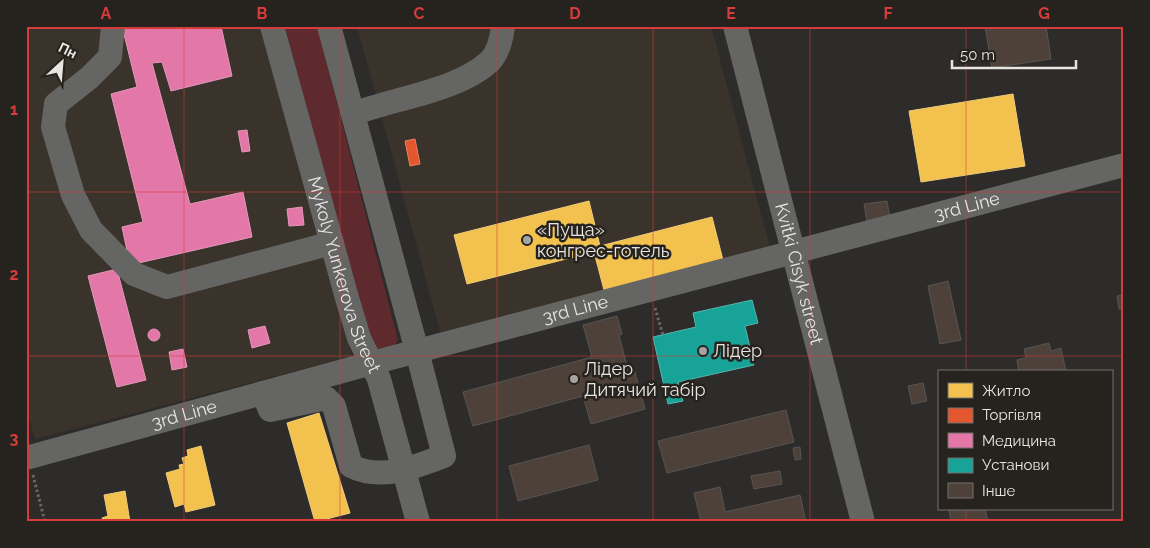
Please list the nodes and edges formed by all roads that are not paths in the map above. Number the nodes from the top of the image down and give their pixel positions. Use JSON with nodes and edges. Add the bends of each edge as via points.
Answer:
{"nodes":[{"id":1,"x":113,"y":26,"type":"edge"},
{"id":2,"x":272,"y":26,"type":"edge"},
{"id":3,"x":329,"y":26,"type":"edge"},
{"id":4,"x":503,"y":26,"type":"edge"},
{"id":5,"x":735,"y":26,"type":"edge"},
{"id":6,"x":353,"y":114,"type":"junction"},
{"id":7,"x":1124,"y":165,"type":"edge"},
{"id":8,"x":332,"y":243,"type":"junction"},
{"id":9,"x":794,"y":253,"type":"junction"},
{"id":10,"x":418,"y":351,"type":"junction"},
{"id":11,"x":372,"y":363,"type":"junction"},
{"id":12,"x":263,"y":393,"type":"junction"},
{"id":13,"x":28,"y":458,"type":"edge"},
{"id":14,"x":404,"y":470,"type":"junction"},
{"id":15,"x":418,"y":522,"type":"edge"},
{"id":16,"x":863,"y":522,"type":"edge"}],
"edges":[{"from":1,"to":8,"type":"street","via":[[110,57],[56,104],[53,127],[73,195],[91,230],[134,274],[167,287]]},
{"from":2,"to":8,"type":"street","name":"Mykoly Yunkerova Street"},
{"from":3,"to":6,"type":"street"},
{"from":4,"to":6,"type":"street","via":[[502,38],[491,60],[469,77]]},
{"from":5,"to":9,"type":"street","name":"Kvitki Cisyk street"},
{"from":6,"to":10,"type":"street"},
{"from":7,"to":9,"type":"street","name":"3rd Line"},
{"from":8,"to":11,"type":"street","name":"Mykoly Yunkerova Street","via":[[359,338]]},
{"from":9,"to":10,"type":"street","name":"3rd Line"},
{"from":9,"to":16,"type":"street","name":"Kvitki Cisyk street"},
{"from":10,"to":11,"type":"street","name":"3rd Line"},
{"from":10,"to":14,"type":"street","via":[[444,456]]},
{"from":11,"to":12,"type":"street","name":"3rd Line"},
{"from":11,"to":14,"type":"street","name":"Mykoly Yunkerova Street"},
{"from":12,"to":13,"type":"street","name":"3rd Line"},
{"from":12,"to":14,"type":"street","via":[[270,410],[326,398],[334,406],[351,466],[364,472]]},
{"from":14,"to":15,"type":"street","name":"Mykoly Yunkerova Street"}]}
